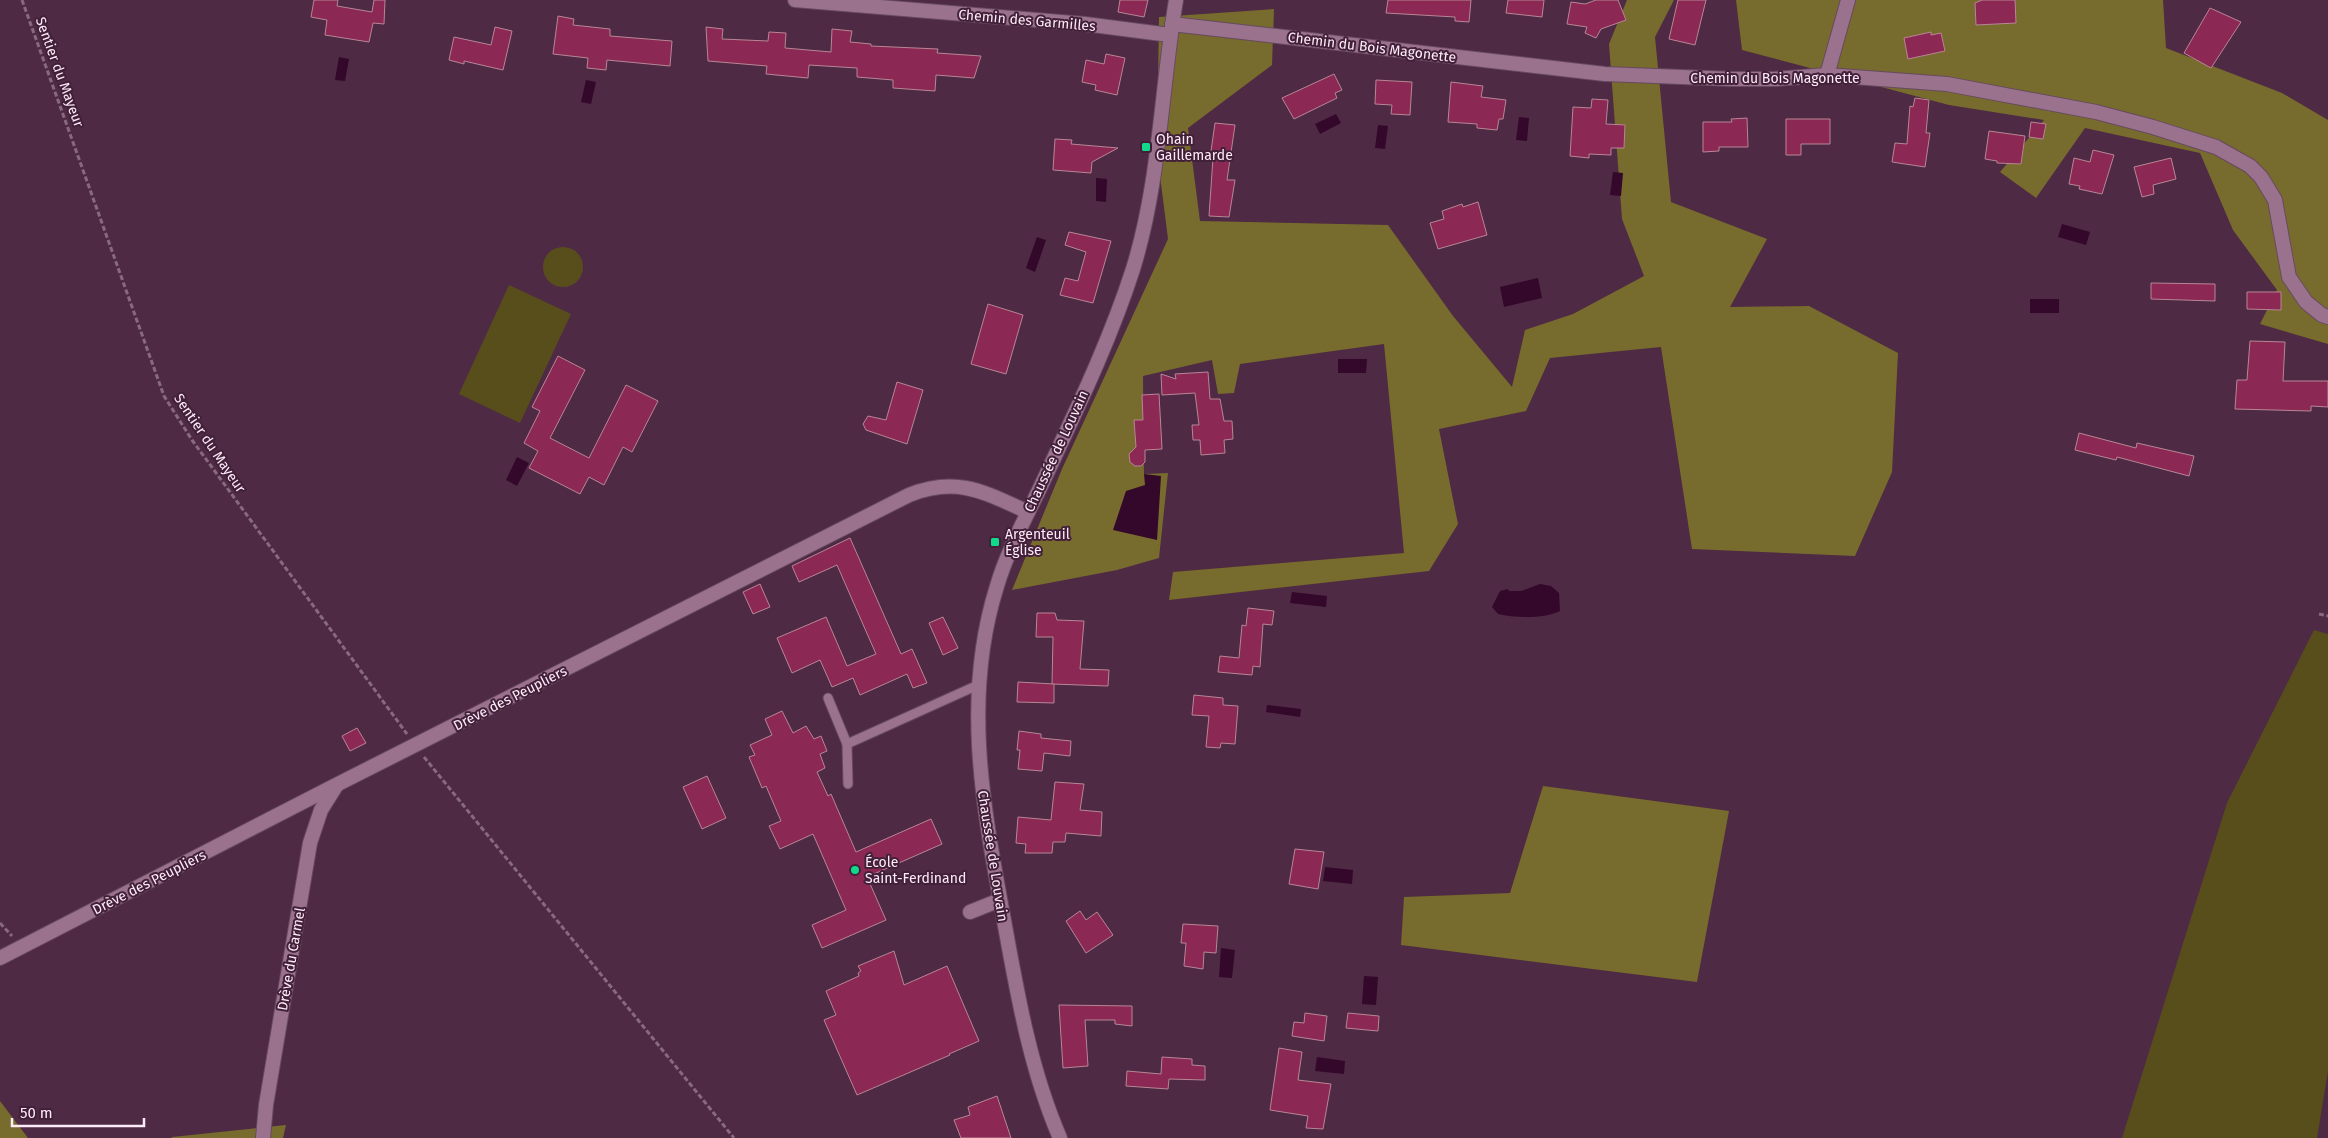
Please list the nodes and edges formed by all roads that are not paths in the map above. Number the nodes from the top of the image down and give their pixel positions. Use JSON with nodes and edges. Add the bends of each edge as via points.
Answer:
{"nodes":[{"id":1,"x":795,"y":0,"type":"edge"},
{"id":2,"x":1176,"y":0,"type":"edge"},
{"id":3,"x":1848,"y":0,"type":"edge"},
{"id":4,"x":1171,"y":29,"type":"junction"},
{"id":5,"x":1827,"y":75,"type":"junction"},
{"id":6,"x":2328,"y":317,"type":"edge"},
{"id":7,"x":1028,"y":512,"type":"junction"},
{"id":8,"x":978,"y":685,"type":"junction"},
{"id":9,"x":828,"y":698,"type":"dead end"},
{"id":10,"x":847,"y":744,"type":"junction"},
{"id":11,"x":848,"y":784,"type":"dead end"},
{"id":12,"x":336,"y":785,"type":"junction"},
{"id":13,"x":1000,"y":900,"type":"junction"},
{"id":14,"x":970,"y":912,"type":"dead end"},
{"id":15,"x":0,"y":958,"type":"edge"},
{"id":16,"x":263,"y":1138,"type":"edge"},
{"id":17,"x":1060,"y":1138,"type":"edge"}],
"edges":[{"from":1,"to":4,"type":"street","name":"Chemin des Garmilles"},
{"from":2,"to":4,"type":"street","name":"Chaussée de Louvain"},
{"from":3,"to":5,"type":"street"},
{"from":4,"to":5,"type":"street","name":"Chemin du Bois Magonette","via":[[1605,74],[1733,79]]},
{"from":4,"to":7,"type":"street","name":"Chaussée de Louvain","via":[[1161,128],[1133,269],[1110,330]]},
{"from":5,"to":6,"type":"street","name":"Chemin du Bois Magonette","via":[[1980,89],[2096,112],[2191,137],[2232,155],[2261,177],[2275,200],[2289,277],[2306,302]]},
{"from":7,"to":8,"type":"street","name":"Chaussée de Louvain","via":[[997,585]]},
{"from":7,"to":12,"type":"street","name":"Drève des Peupliers","via":[[970,488],[940,486],[921,490]]},
{"from":8,"to":10,"type":"lane"},
{"from":8,"to":13,"type":"street","name":"Chaussée de Louvain","via":[[979,768]]},
{"from":9,"to":10,"type":"lane"},
{"from":10,"to":11,"type":"lane"},
{"from":12,"to":15,"type":"street","name":"Drève des Peupliers"},
{"from":12,"to":16,"type":"street","name":"Drève du Carmel","via":[[321,810],[310,843]]},
{"from":13,"to":14,"type":"street"},
{"from":13,"to":17,"type":"street","name":"Chaussée de Louvain","via":[[1020,1010]]}]}
